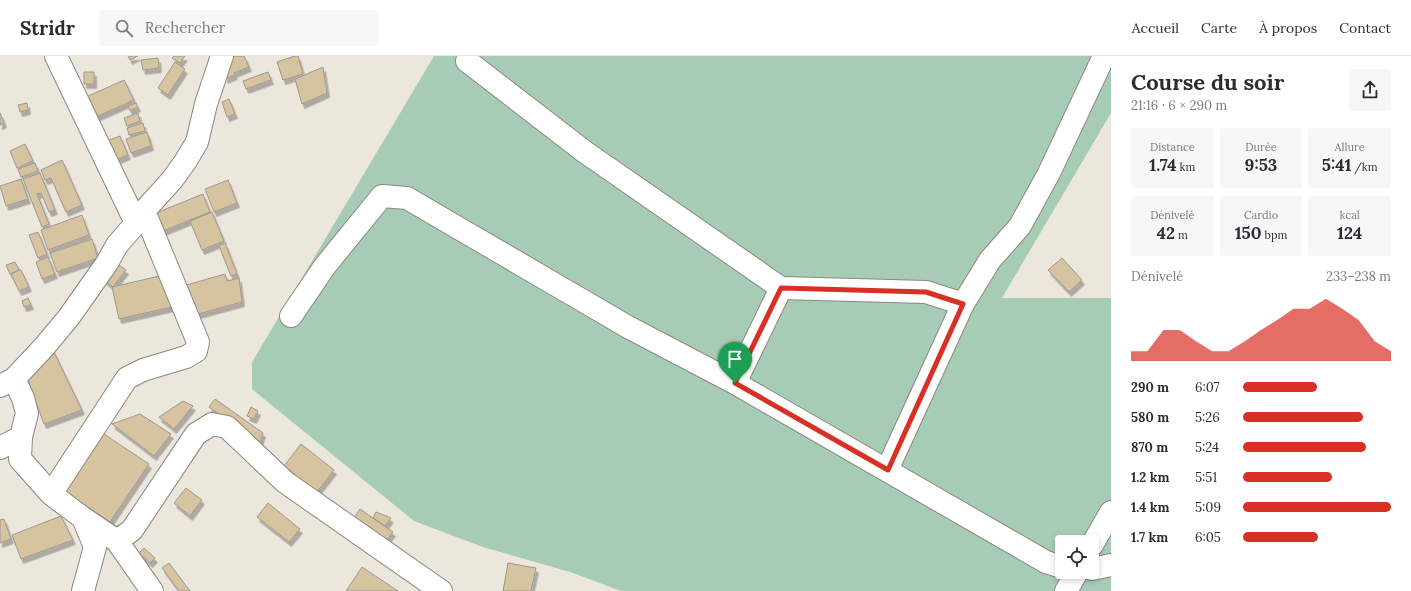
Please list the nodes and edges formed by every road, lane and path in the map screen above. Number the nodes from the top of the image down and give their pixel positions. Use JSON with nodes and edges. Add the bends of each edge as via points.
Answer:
{"nodes":[{"id":1,"x":56,"y":56,"type":"edge"},
{"id":2,"x":222,"y":56,"type":"edge"},
{"id":3,"x":1104,"y":56,"type":"edge"},
{"id":4,"x":467,"y":61,"type":"dead end"},
{"id":5,"x":140,"y":217,"type":"junction"},
{"id":6,"x":781,"y":288,"type":"junction"},
{"id":7,"x":963,"y":304,"type":"junction"},
{"id":8,"x":292,"y":316,"type":"dead end"},
{"id":9,"x":7,"y":383,"type":"edge"},
{"id":10,"x":735,"y":383,"type":"junction"},
{"id":11,"x":21,"y":437,"type":"junction"},
{"id":12,"x":0,"y":448,"type":"edge"},
{"id":13,"x":888,"y":470,"type":"junction"},
{"id":14,"x":51,"y":494,"type":"junction"},
{"id":15,"x":1111,"y":512,"type":"edge"},
{"id":16,"x":83,"y":518,"type":"junction"},
{"id":17,"x":1098,"y":535,"type":"edge"},
{"id":18,"x":118,"y":541,"type":"junction"},
{"id":19,"x":1055,"y":565,"type":"edge"},
{"id":20,"x":1111,"y":565,"type":"edge"},
{"id":21,"x":1099,"y":568,"type":"edge"},
{"id":22,"x":1073,"y":579,"type":"edge"},
{"id":23,"x":82,"y":591,"type":"edge"},
{"id":24,"x":152,"y":591,"type":"edge"},
{"id":25,"x":441,"y":591,"type":"edge"},
{"id":26,"x":1066,"y":591,"type":"edge"}],
"edges":[{"from":1,"to":5,"type":"street"},
{"from":2,"to":5,"type":"street","via":[[197,142],[172,180]]},
{"from":3,"to":7,"type":"street","via":[[1049,173],[1020,226],[990,260]]},
{"from":4,"to":6,"type":"street","via":[[585,152]]},
{"from":5,"to":9,"type":"street","via":[[117,244],[107,263],[69,317],[44,347]]},
{"from":5,"to":14,"type":"street","via":[[198,342],[196,351],[127,378]]},
{"from":6,"to":7,"type":"street","via":[[926,292]]},
{"from":6,"to":10,"type":"street"},
{"from":7,"to":13,"type":"street"},
{"from":8,"to":10,"type":"street","via":[[325,266],[382,196],[407,198],[628,328]]},
{"from":9,"to":11,"type":"street","via":[[22,398],[27,413]]},
{"from":10,"to":13,"type":"street"},
{"from":11,"to":12,"type":"street"},
{"from":11,"to":14,"type":"street","via":[[20,459]]},
{"from":13,"to":19,"type":"street"},
{"from":14,"to":16,"type":"street"},
{"from":15,"to":17,"type":"street"},
{"from":16,"to":18,"type":"street"},
{"from":16,"to":23,"type":"street","via":[[95,547]]},
{"from":18,"to":24,"type":"street"},
{"from":18,"to":25,"type":"street","via":[[132,530],[196,434],[212,424],[227,427],[285,482]]},
{"from":20,"to":21,"type":"street"},
{"from":22,"to":26,"type":"street"}]}
